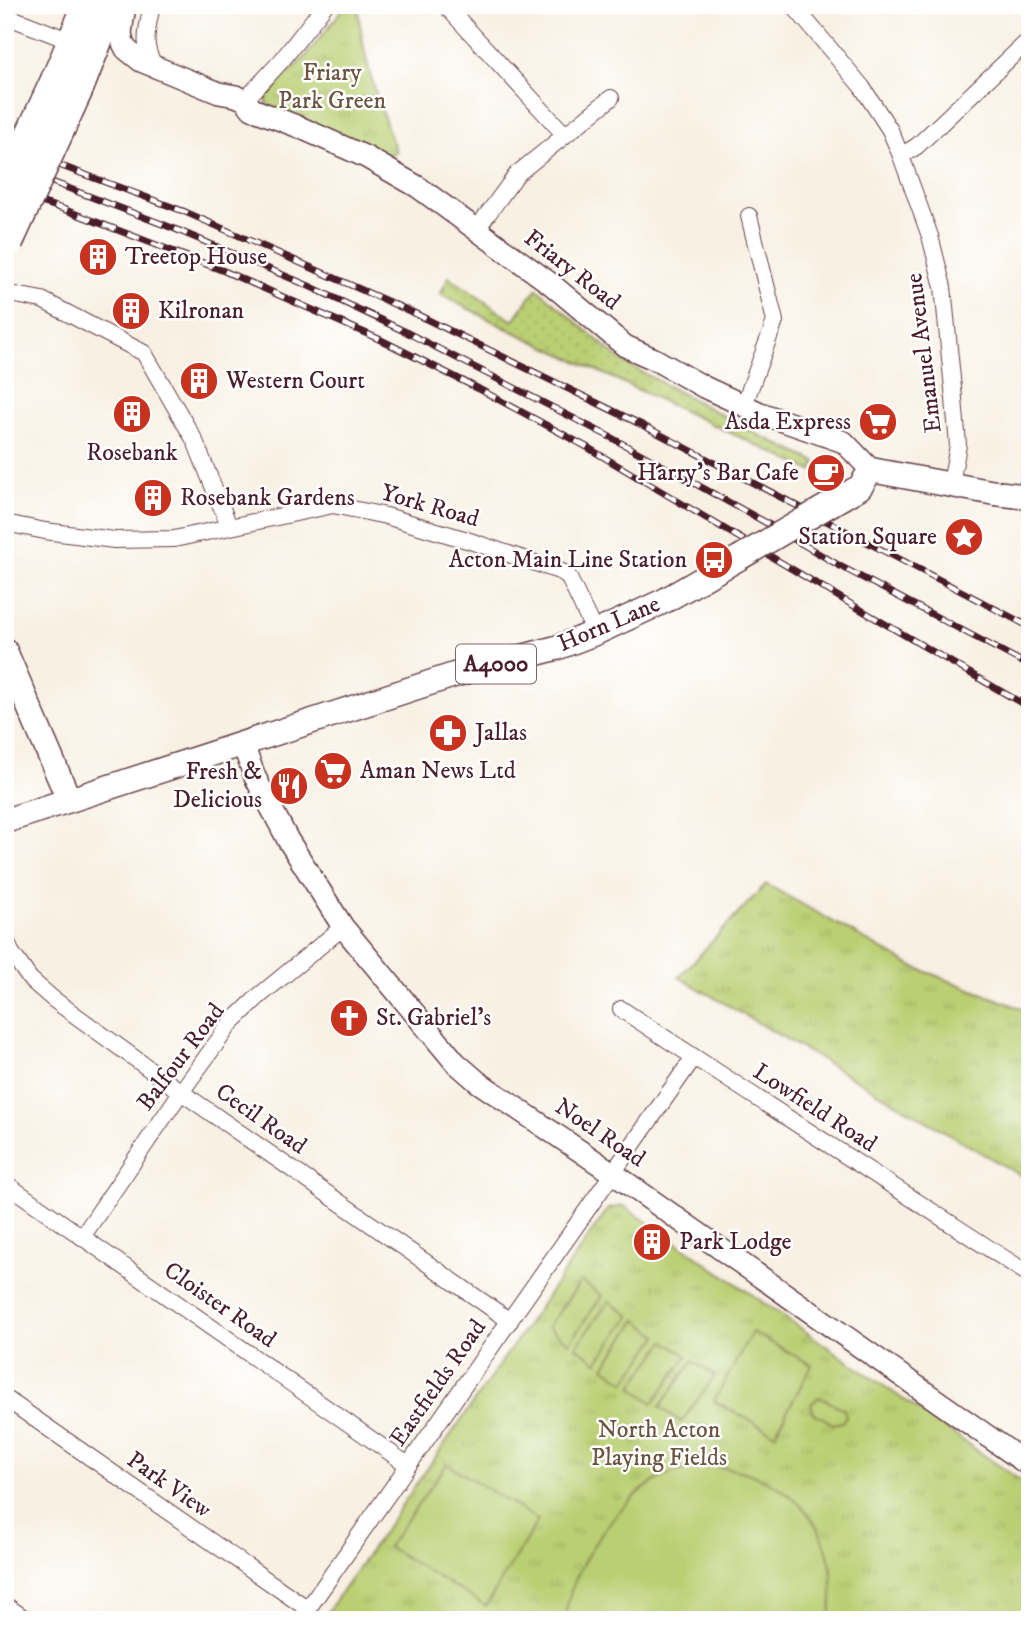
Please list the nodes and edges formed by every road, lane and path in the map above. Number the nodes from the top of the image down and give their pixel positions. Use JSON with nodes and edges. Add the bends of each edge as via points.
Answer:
{"nodes":[{"id":1,"x":87,"y":5,"type":"edge"},
{"id":2,"x":112,"y":5,"type":"edge"},
{"id":3,"x":125,"y":5,"type":"edge"},
{"id":4,"x":326,"y":5,"type":"edge"},
{"id":5,"x":448,"y":5,"type":"edge"},
{"id":6,"x":793,"y":5,"type":"edge"},
{"id":7,"x":151,"y":10,"type":"edge"},
{"id":8,"x":14,"y":19,"type":"dead end"},
{"id":9,"x":1030,"y":39,"type":"edge"},
{"id":10,"x":74,"y":42,"type":"junction"},
{"id":11,"x":156,"y":68,"type":"junction"},
{"id":12,"x":67,"y":84,"type":"junction"},
{"id":13,"x":611,"y":98,"type":"dead end"},
{"id":14,"x":245,"y":100,"type":"junction"},
{"id":15,"x":565,"y":135,"type":"junction"},
{"id":16,"x":901,"y":156,"type":"junction"},
{"id":17,"x":5,"y":188,"type":"edge"},
{"id":18,"x":749,"y":216,"type":"dead end"},
{"id":19,"x":476,"y":230,"type":"junction"},
{"id":20,"x":7,"y":247,"type":"edge"},
{"id":21,"x":5,"y":293,"type":"edge"},
{"id":22,"x":744,"y":405,"type":"junction"},
{"id":23,"x":871,"y":470,"type":"junction"},
{"id":24,"x":951,"y":484,"type":"junction"},
{"id":25,"x":1030,"y":496,"type":"edge"},
{"id":26,"x":5,"y":523,"type":"edge"},
{"id":27,"x":229,"y":526,"type":"junction"},
{"id":28,"x":596,"y":633,"type":"junction"},
{"id":29,"x":5,"y":651,"type":"edge"},
{"id":30,"x":243,"y":745,"type":"junction"},
{"id":31,"x":69,"y":800,"type":"junction"},
{"id":32,"x":5,"y":821,"type":"edge"},
{"id":33,"x":343,"y":927,"type":"junction"},
{"id":34,"x":5,"y":937,"type":"edge"},
{"id":35,"x":621,"y":1009,"type":"dead end"},
{"id":36,"x":694,"y":1057,"type":"junction"},
{"id":37,"x":181,"y":1092,"type":"junction"},
{"id":38,"x":614,"y":1174,"type":"junction"},
{"id":39,"x":5,"y":1183,"type":"edge"},
{"id":40,"x":82,"y":1237,"type":"junction"},
{"id":41,"x":1030,"y":1275,"type":"edge"},
{"id":42,"x":510,"y":1321,"type":"junction"},
{"id":43,"x":5,"y":1398,"type":"edge"},
{"id":44,"x":408,"y":1465,"type":"junction"},
{"id":45,"x":1030,"y":1466,"type":"edge"},
{"id":46,"x":5,"y":1605,"type":"edge"},
{"id":47,"x":304,"y":1614,"type":"edge"},
{"id":48,"x":27,"y":1620,"type":"edge"}],
"edges":[{"from":1,"to":10,"type":"highway"},
{"from":2,"to":12,"type":"highway"},
{"from":3,"to":11,"type":"street","name":"Friary Road","via":[[121,33],[126,49]]},
{"from":4,"to":14,"type":"street"},
{"from":5,"to":15,"type":"street"},
{"from":6,"to":16,"type":"street","name":"Emanuel Avenue","via":[[862,87]]},
{"from":7,"to":11,"type":"street","via":[[146,52]]},
{"from":8,"to":10,"type":"street"},
{"from":9,"to":16,"type":"street"},
{"from":10,"to":12,"type":"highway"},
{"from":11,"to":14,"type":"street","name":"Friary Road"},
{"from":12,"to":17,"type":"highway","bridge":true},
{"from":12,"to":20,"type":"highway","bridge":true},
{"from":13,"to":15,"type":"street"},
{"from":14,"to":19,"type":"street","name":"Friary Road","via":[[252,109],[366,157],[418,187]]},
{"from":15,"to":19,"type":"street","via":[[517,174]]},
{"from":16,"to":24,"type":"street","name":"Emanuel Avenue","via":[[943,287],[958,446]]},
{"from":18,"to":22,"type":"street","via":[[775,321]]},
{"from":19,"to":22,"type":"street","name":"Friary Road","via":[[625,346]]},
{"from":21,"to":27,"type":"street","via":[[42,300],[144,353],[195,441]]},
{"from":22,"to":23,"type":"street","name":"Friary Road","via":[[844,442]]},
{"from":23,"to":24,"type":"main road"},
{"from":23,"to":28,"type":"main road","name":"Horn Lane","number":"A4000","bridge":true,"via":[[860,487],[664,601]]},
{"from":24,"to":25,"type":"main road"},
{"from":26,"to":27,"type":"street","name":"York Road","via":[[114,540],[174,539]]},
{"from":27,"to":28,"type":"street","name":"York Road","via":[[333,505],[397,519],[562,572]]},
{"from":28,"to":30,"type":"main road","name":"Horn Lane","number":"A4000"},
{"from":29,"to":31,"type":"main road"},
{"from":30,"to":31,"type":"main road","name":"Horn Lane","number":"A4000"},
{"from":30,"to":33,"type":"street","name":"Noel Road","via":[[288,840]]},
{"from":31,"to":32,"type":"main road","name":"Horn Lane","number":"A4000"},
{"from":33,"to":37,"type":"street","name":"Balfour Road","via":[[231,1023]]},
{"from":33,"to":38,"type":"street","name":"Noel Road","via":[[455,1062]]},
{"from":34,"to":37,"type":"street","name":"Cecil Road","via":[[24,970],[53,999]]},
{"from":35,"to":36,"type":"street","name":"Lowfield Road"},
{"from":36,"to":38,"type":"street"},
{"from":36,"to":41,"type":"street","name":"Lowfield Road"},
{"from":37,"to":40,"type":"street","name":"Balfour Road"},
{"from":37,"to":42,"type":"street","name":"Cecil Road"},
{"from":38,"to":42,"type":"street","name":"Eastfields Road"},
{"from":38,"to":45,"type":"street","name":"Noel Road"},
{"from":39,"to":40,"type":"street","name":"Cloister Road"},
{"from":40,"to":44,"type":"street","name":"Cloister Road"},
{"from":42,"to":44,"type":"street","name":"Eastfields Road"},
{"from":43,"to":47,"type":"street","name":"Park View"},
{"from":44,"to":47,"type":"street","name":"Eastfields Road"},
{"from":46,"to":48,"type":"street"}]}
